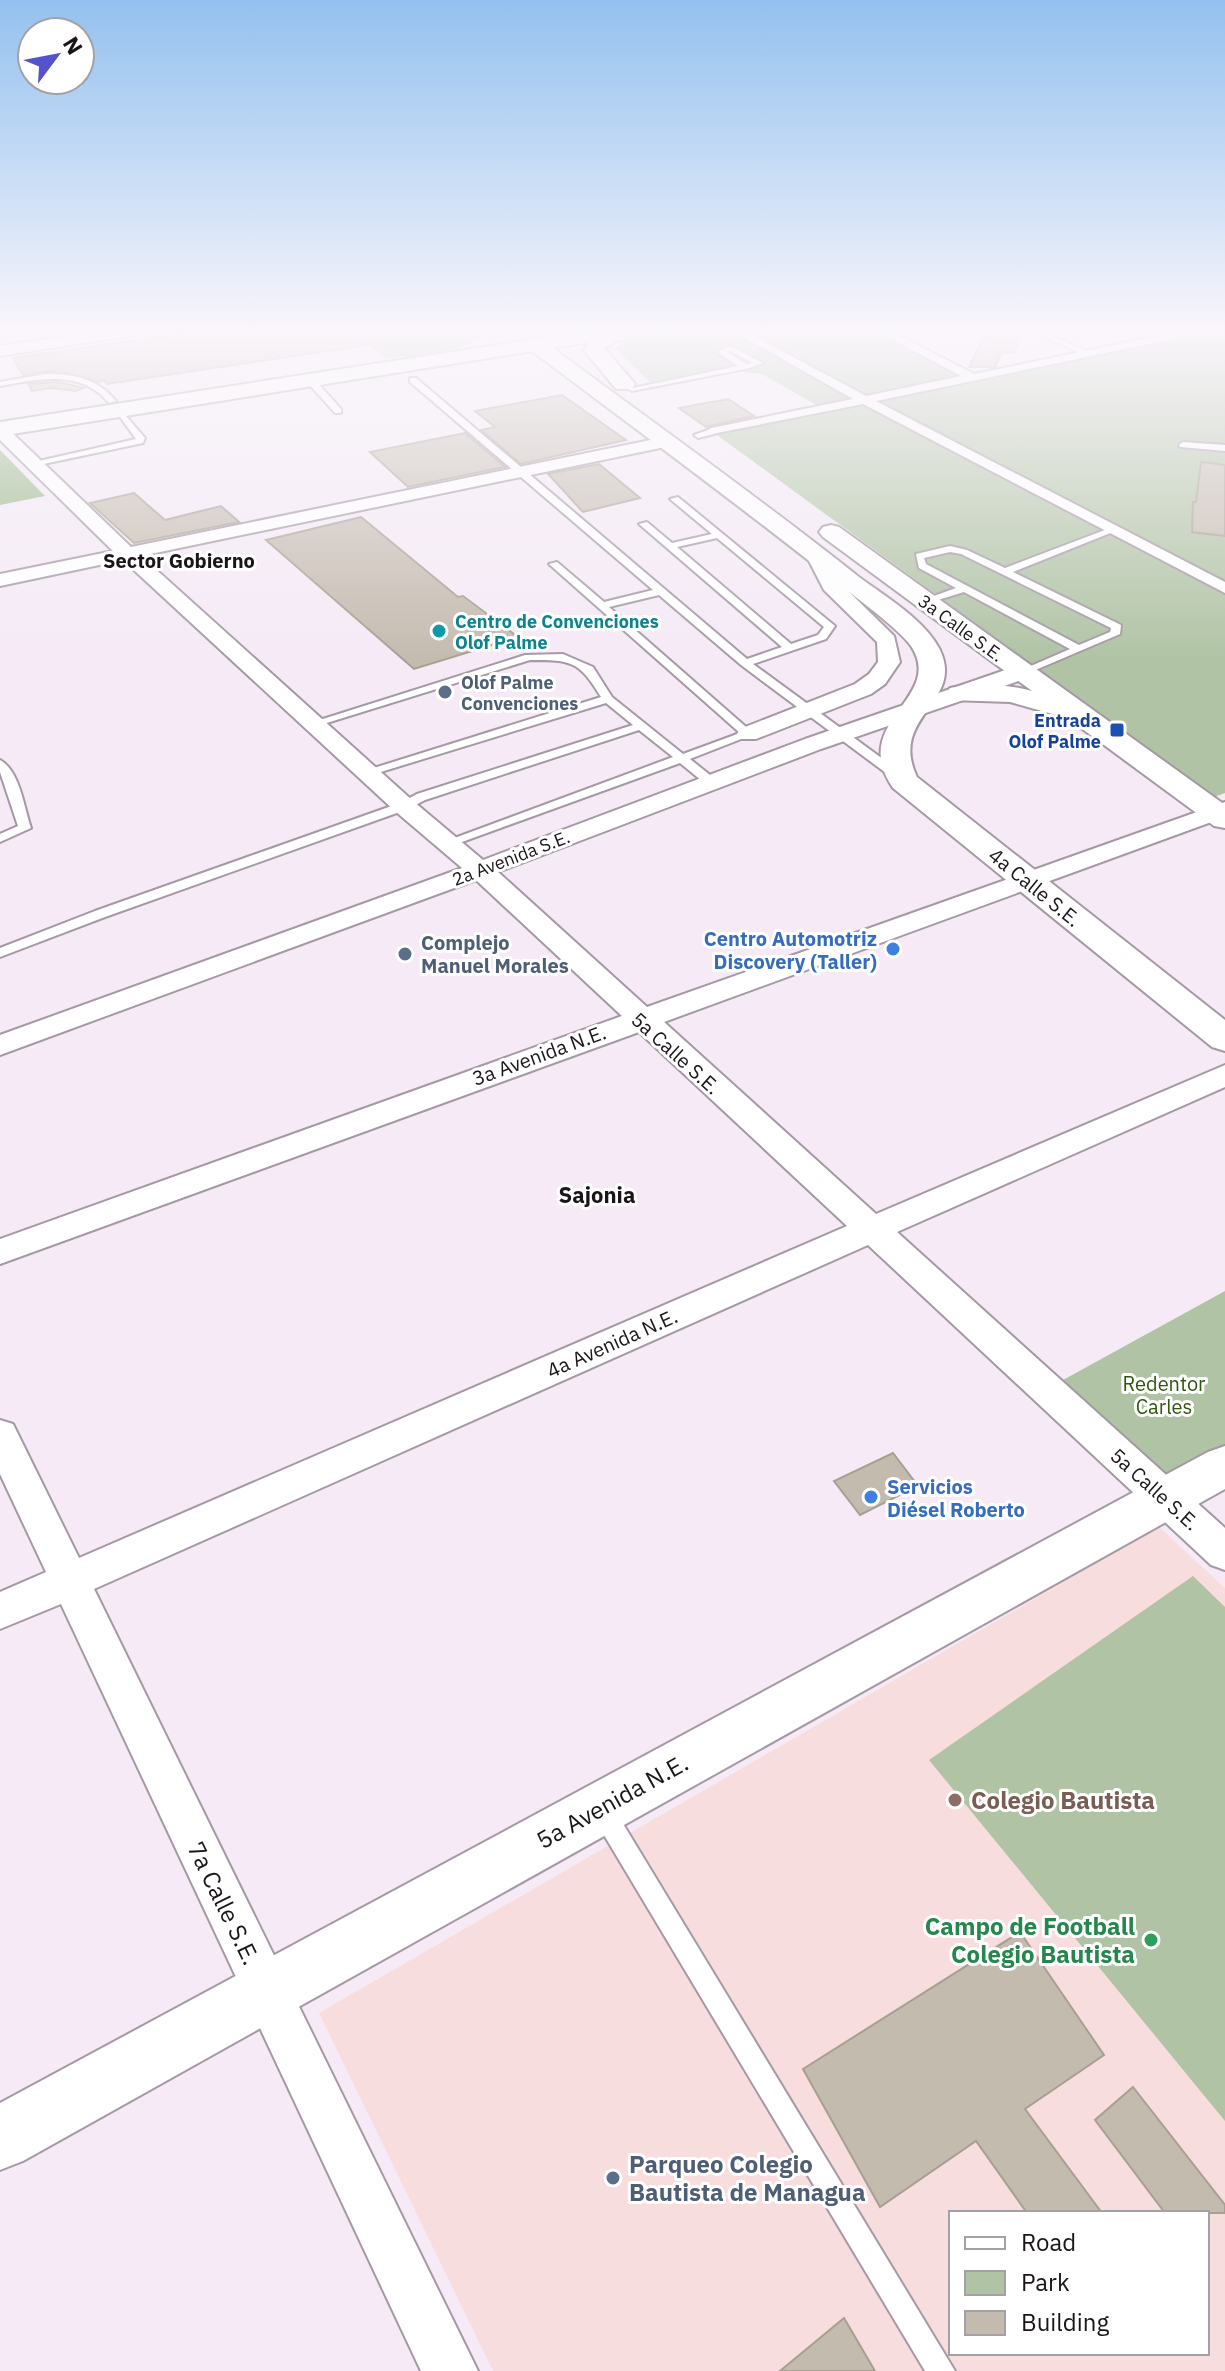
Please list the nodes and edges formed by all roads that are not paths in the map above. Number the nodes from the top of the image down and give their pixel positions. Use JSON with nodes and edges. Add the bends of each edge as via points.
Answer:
{"nodes":[{"id":1,"x":11,"y":441,"type":"edge"},
{"id":2,"x":140,"y":441,"type":"edge"},
{"id":3,"x":485,"y":441,"type":"edge"},
{"id":4,"x":633,"y":441,"type":"edge"},
{"id":5,"x":681,"y":441,"type":"edge"},
{"id":6,"x":942,"y":441,"type":"edge"},
{"id":7,"x":1183,"y":445,"type":"dead end"},
{"id":8,"x":1225,"y":448,"type":"edge"},
{"id":9,"x":34,"y":463,"type":"junction"},
{"id":10,"x":519,"y":470,"type":"junction"},
{"id":11,"x":675,"y":499,"type":"dead end"},
{"id":12,"x":810,"y":517,"type":"dead end"},
{"id":13,"x":644,"y":524,"type":"dead end"},
{"id":14,"x":1113,"y":530,"type":"junction"},
{"id":15,"x":719,"y":535,"type":"junction"},
{"id":16,"x":670,"y":546,"type":"junction"},
{"id":17,"x":127,"y":554,"type":"junction"},
{"id":18,"x":816,"y":555,"type":"junction"},
{"id":19,"x":554,"y":564,"type":"dead end"},
{"id":20,"x":1005,"y":572,"type":"junction"},
{"id":21,"x":0,"y":580,"type":"edge"},
{"id":22,"x":854,"y":584,"type":"junction"},
{"id":23,"x":1225,"y":588,"type":"edge"},
{"id":24,"x":964,"y":589,"type":"junction"},
{"id":25,"x":661,"y":591,"type":"junction"},
{"id":26,"x":925,"y":601,"type":"junction"},
{"id":27,"x":602,"y":606,"type":"junction"},
{"id":28,"x":789,"y":648,"type":"junction"},
{"id":29,"x":1078,"y":649,"type":"junction"},
{"id":30,"x":745,"y":663,"type":"junction"},
{"id":31,"x":1022,"y":672,"type":"junction"},
{"id":32,"x":960,"y":694,"type":"junction"},
{"id":33,"x":608,"y":699,"type":"junction"},
{"id":34,"x":809,"y":711,"type":"junction"},
{"id":35,"x":908,"y":713,"type":"junction"},
{"id":36,"x":313,"y":724,"type":"junction"},
{"id":37,"x":640,"y":726,"type":"junction"},
{"id":38,"x":1096,"y":726,"type":"junction"},
{"id":39,"x":748,"y":734,"type":"junction"},
{"id":40,"x":840,"y":735,"type":"junction"},
{"id":41,"x":682,"y":760,"type":"junction"},
{"id":42,"x":0,"y":764,"type":"edge"},
{"id":43,"x":367,"y":772,"type":"junction"},
{"id":44,"x":901,"y":777,"type":"junction"},
{"id":45,"x":711,"y":782,"type":"junction"},
{"id":46,"x":404,"y":806,"type":"junction"},
{"id":47,"x":1222,"y":814,"type":"edge"},
{"id":48,"x":0,"y":838,"type":"edge"},
{"id":49,"x":447,"y":843,"type":"junction"},
{"id":50,"x":480,"y":870,"type":"junction"},
{"id":51,"x":1027,"y":881,"type":"junction"},
{"id":52,"x":0,"y":953,"type":"edge"},
{"id":53,"x":638,"y":1019,"type":"junction"},
{"id":54,"x":1225,"y":1039,"type":"edge"},
{"id":55,"x":0,"y":1045,"type":"edge"},
{"id":56,"x":1225,"y":1075,"type":"edge"},
{"id":57,"x":870,"y":1231,"type":"junction"},
{"id":58,"x":0,"y":1252,"type":"edge"},
{"id":59,"x":0,"y":1435,"type":"edge"},
{"id":60,"x":1225,"y":1466,"type":"edge"},
{"id":61,"x":1165,"y":1497,"type":"junction"},
{"id":62,"x":1225,"y":1553,"type":"edge"},
{"id":63,"x":68,"y":1580,"type":"junction"},
{"id":64,"x":0,"y":1611,"type":"edge"},
{"id":65,"x":600,"y":1807,"type":"junction"},
{"id":66,"x":266,"y":1991,"type":"junction"},
{"id":67,"x":0,"y":2138,"type":"edge"},
{"id":68,"x":450,"y":2371,"type":"edge"},
{"id":69,"x":941,"y":2371,"type":"edge"}],
"edges":[{"from":1,"to":9,"type":"street","name":"5a Calle S.E."},
{"from":2,"to":9,"type":"lane"},
{"from":3,"to":10,"type":"lane"},
{"from":4,"to":10,"type":"street"},
{"from":5,"to":18,"type":"street","name":"3a Calle S.E."},
{"from":6,"to":14,"type":"street"},
{"from":7,"to":8,"type":"lane"},
{"from":9,"to":17,"type":"street","name":"5a Calle S.E."},
{"from":10,"to":17,"type":"street"},
{"from":10,"to":25,"type":"lane"},
{"from":11,"to":15,"type":"lane"},
{"from":12,"to":26,"type":"street","name":"3a Calle S.E."},
{"from":13,"to":16,"type":"lane"},
{"from":14,"to":20,"type":"lane"},
{"from":14,"to":23,"type":"street"},
{"from":15,"to":16,"type":"lane"},
{"from":15,"to":28,"type":"lane","via":[[830,626],[822,637]]},
{"from":16,"to":28,"type":"lane"},
{"from":17,"to":21,"type":"street"},
{"from":17,"to":36,"type":"street","name":"5a Calle S.E."},
{"from":18,"to":22,"type":"street","name":"3a Calle S.E."},
{"from":18,"to":34,"type":"street","via":[[831,586],[878,629],[890,652],[884,670],[870,684]]},
{"from":19,"to":27,"type":"lane"},
{"from":20,"to":24,"type":"lane","via":[[950,549],[919,556],[922,566]]},
{"from":20,"to":29,"type":"lane","via":[[1117,627],[1115,634]]},
{"from":22,"to":31,"type":"street","via":[[957,656],[992,671]]},
{"from":22,"to":35,"type":"street","name":"3a Calle S.E.","via":[[916,636],[932,659],[934,679]]},
{"from":24,"to":26,"type":"lane"},
{"from":24,"to":29,"type":"lane"},
{"from":25,"to":27,"type":"lane"},
{"from":25,"to":30,"type":"lane"},
{"from":26,"to":31,"type":"street","name":"3a Calle S.E."},
{"from":27,"to":39,"type":"lane"},
{"from":28,"to":30,"type":"lane"},
{"from":29,"to":31,"type":"lane"},
{"from":30,"to":34,"type":"lane"},
{"from":31,"to":32,"type":"street","name":"2a Avenida S.E."},
{"from":31,"to":38,"type":"street","name":"3a Calle S.E."},
{"from":32,"to":35,"type":"street","name":"2a Avenida S.E."},
{"from":32,"to":38,"type":"street","via":[[1024,696]]},
{"from":33,"to":36,"type":"lane","via":[[589,669],[563,657],[542,655]]},
{"from":33,"to":37,"type":"lane"},
{"from":33,"to":43,"type":"lane"},
{"from":34,"to":39,"type":"street"},
{"from":34,"to":40,"type":"lane"},
{"from":35,"to":40,"type":"street","name":"2a Avenida S.E."},
{"from":35,"to":44,"type":"street","via":[[892,750]]},
{"from":36,"to":43,"type":"street","name":"5a Calle S.E."},
{"from":37,"to":41,"type":"lane"},
{"from":37,"to":46,"type":"lane"},
{"from":38,"to":47,"type":"street","name":"3a Calle S.E."},
{"from":39,"to":41,"type":"lane"},
{"from":40,"to":44,"type":"lane"},
{"from":40,"to":45,"type":"street","name":"2a Avenida S.E."},
{"from":41,"to":45,"type":"lane"},
{"from":41,"to":49,"type":"lane"},
{"from":42,"to":48,"type":"lane","via":[[25,828]]},
{"from":43,"to":46,"type":"street","name":"5a Calle S.E."},
{"from":44,"to":51,"type":"street","name":"4a Calle S.E."},
{"from":45,"to":50,"type":"street","name":"2a Avenida S.E."},
{"from":46,"to":49,"type":"street","name":"5a Calle S.E."},
{"from":46,"to":52,"type":"lane","via":[[95,910]]},
{"from":47,"to":51,"type":"street","name":"3a Avenida N.E."},
{"from":49,"to":50,"type":"street","name":"5a Calle S.E."},
{"from":50,"to":53,"type":"street","name":"5a Calle S.E."},
{"from":50,"to":55,"type":"street","name":"2a Avenida S.E."},
{"from":51,"to":53,"type":"street","name":"3a Avenida N.E."},
{"from":51,"to":54,"type":"street","name":"4a Calle S.E."},
{"from":53,"to":57,"type":"street","name":"5a Calle S.E."},
{"from":53,"to":58,"type":"street","name":"3a Avenida N.E."},
{"from":56,"to":57,"type":"street","name":"4a Avenida N.E."},
{"from":57,"to":61,"type":"street","name":"5a Calle S.E."},
{"from":57,"to":63,"type":"street","name":"4a Avenida N.E."},
{"from":59,"to":63,"type":"street","name":"7a Calle S.E."},
{"from":60,"to":61,"type":"street","name":"5a Avenida N.E."},
{"from":61,"to":62,"type":"street","name":"5a Calle S.E."},
{"from":61,"to":65,"type":"street","name":"5a Avenida N.E."},
{"from":63,"to":64,"type":"street","name":"4a Avenida N.E."},
{"from":63,"to":66,"type":"street","name":"7a Calle S.E."},
{"from":65,"to":66,"type":"street","name":"5a Avenida N.E."},
{"from":65,"to":69,"type":"lane"},
{"from":66,"to":67,"type":"street","name":"5a Avenida N.E."},
{"from":66,"to":68,"type":"street","name":"7a Calle S.E."}]}
